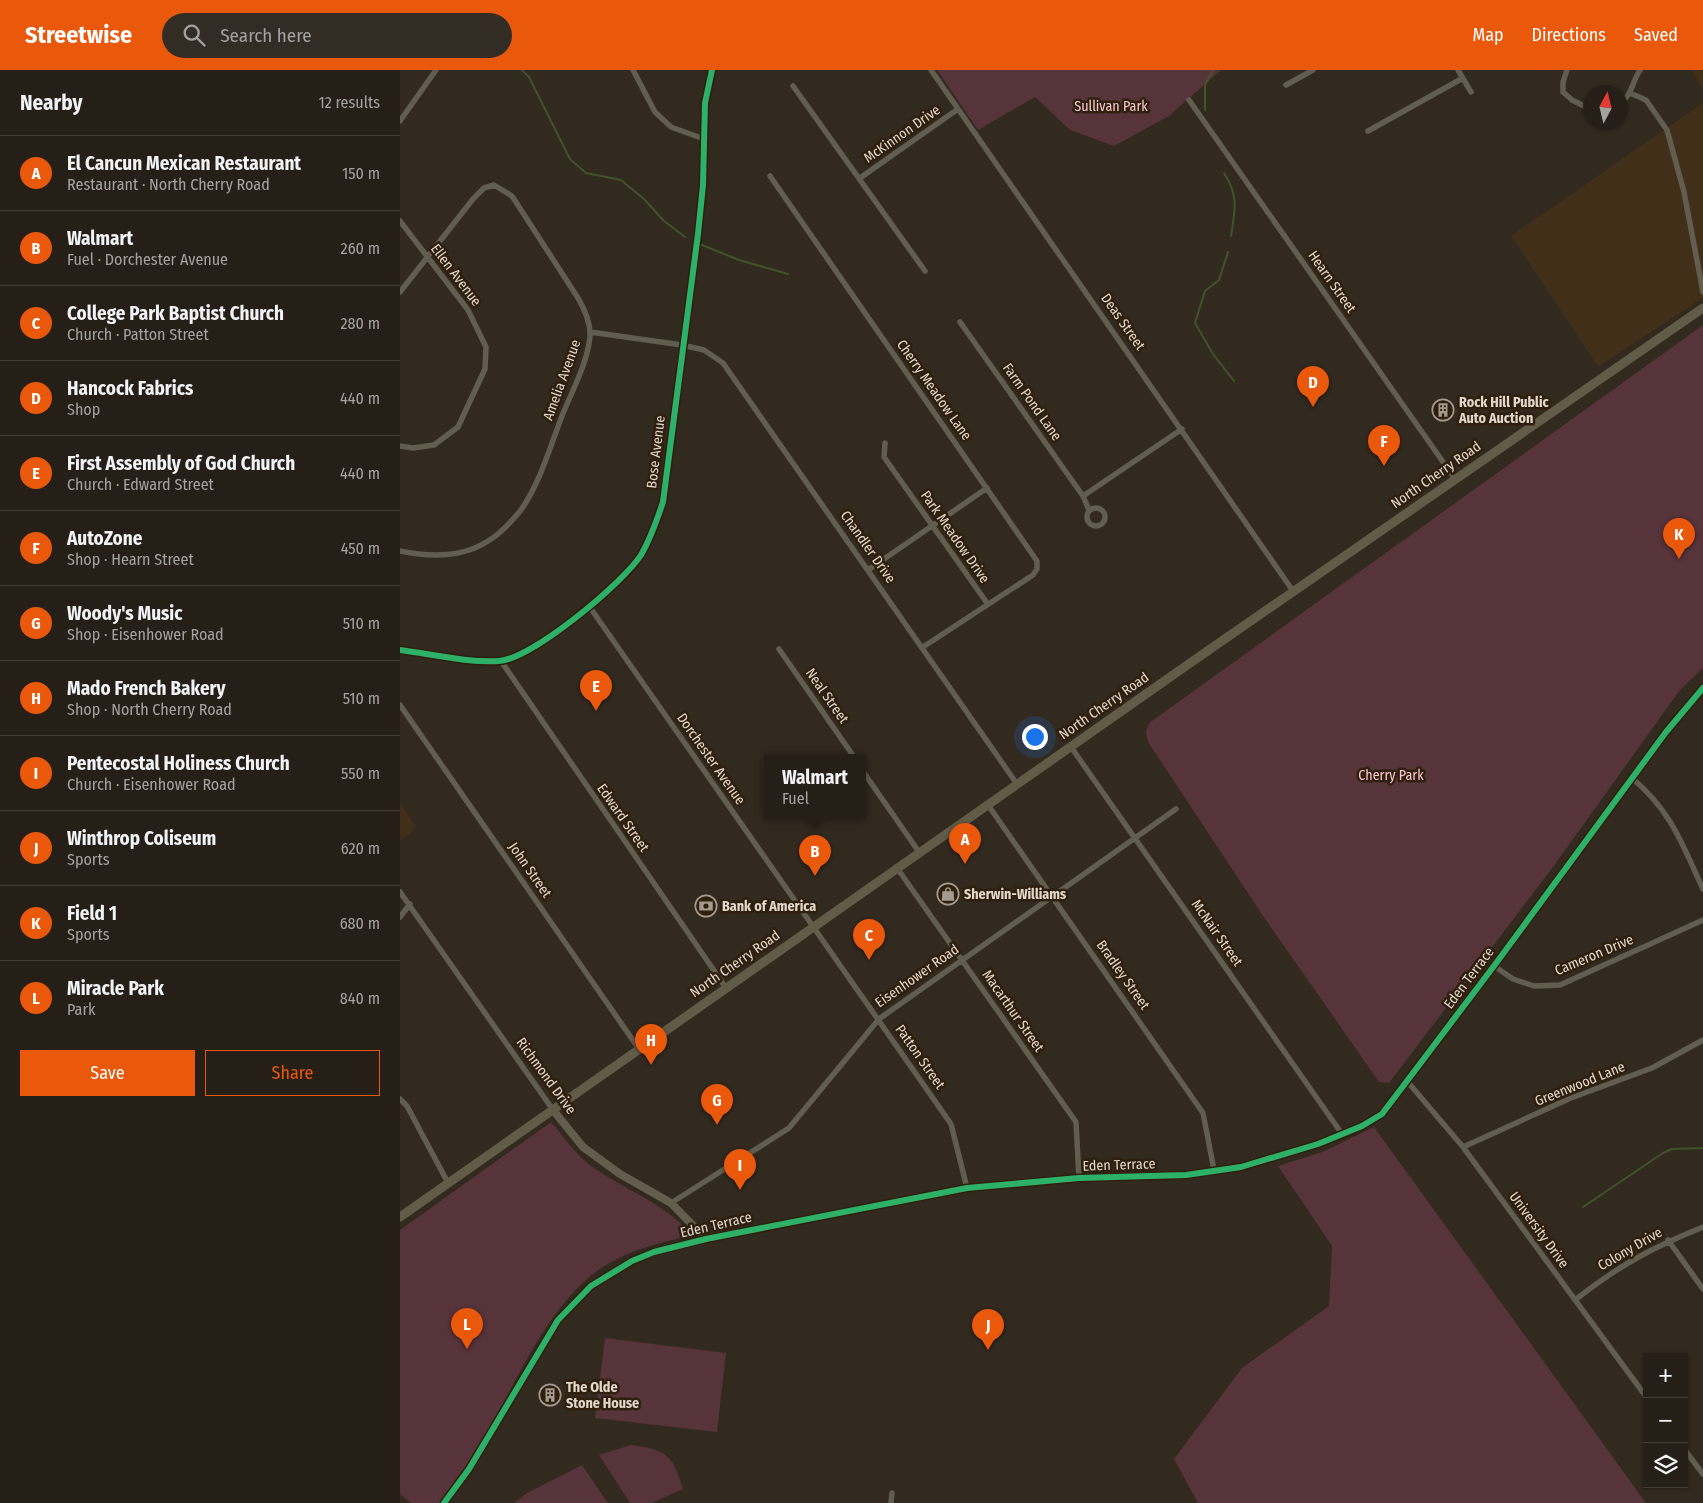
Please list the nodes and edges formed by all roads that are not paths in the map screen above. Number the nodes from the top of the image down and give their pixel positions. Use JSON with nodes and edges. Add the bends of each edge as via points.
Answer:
{"nodes":[{"id":1,"x":436,"y":70,"type":"edge"},
{"id":2,"x":633,"y":70,"type":"edge"},
{"id":3,"x":712,"y":70,"type":"edge"},
{"id":4,"x":931,"y":70,"type":"edge"},
{"id":5,"x":1313,"y":70,"type":"edge"},
{"id":6,"x":1458,"y":70,"type":"edge"},
{"id":7,"x":1568,"y":70,"type":"edge"},
{"id":8,"x":1640,"y":70,"type":"edge"},
{"id":9,"x":1463,"y":78,"type":"junction"},
{"id":10,"x":1286,"y":85,"type":"dead end"},
{"id":11,"x":792,"y":86,"type":"dead end"},
{"id":12,"x":1471,"y":92,"type":"dead end"},
{"id":13,"x":1630,"y":93,"type":"junction"},
{"id":14,"x":1628,"y":99,"type":"edge"},
{"id":15,"x":1189,"y":100,"type":"dead end"},
{"id":16,"x":1583,"y":106,"type":"edge"},
{"id":17,"x":958,"y":109,"type":"junction"},
{"id":18,"x":400,"y":121,"type":"edge"},
{"id":19,"x":1368,"y":131,"type":"dead end"},
{"id":20,"x":704,"y":139,"type":"junction"},
{"id":21,"x":770,"y":176,"type":"dead end"},
{"id":22,"x":860,"y":178,"type":"junction"},
{"id":23,"x":400,"y":221,"type":"edge"},
{"id":24,"x":427,"y":257,"type":"junction"},
{"id":25,"x":924,"y":271,"type":"dead end"},
{"id":26,"x":400,"y":292,"type":"edge"},
{"id":27,"x":1703,"y":292,"type":"edge"},
{"id":28,"x":1703,"y":308,"type":"edge"},
{"id":29,"x":960,"y":322,"type":"dead end"},
{"id":30,"x":590,"y":332,"type":"junction"},
{"id":31,"x":682,"y":345,"type":"junction"},
{"id":32,"x":1182,"y":429,"type":"junction"},
{"id":33,"x":885,"y":443,"type":"dead end"},
{"id":34,"x":400,"y":446,"type":"edge"},
{"id":35,"x":1455,"y":479,"type":"junction"},
{"id":36,"x":987,"y":488,"type":"junction"},
{"id":37,"x":1083,"y":496,"type":"junction"},
{"id":38,"x":1089,"y":510,"type":"dead end"},
{"id":39,"x":931,"y":527,"type":"junction"},
{"id":40,"x":400,"y":551,"type":"edge"},
{"id":41,"x":868,"y":570,"type":"junction"},
{"id":42,"x":1294,"y":591,"type":"junction"},
{"id":43,"x":987,"y":603,"type":"junction"},
{"id":44,"x":589,"y":606,"type":"junction"},
{"id":45,"x":923,"y":647,"type":"junction"},
{"id":46,"x":779,"y":649,"type":"dead end"},
{"id":47,"x":400,"y":650,"type":"edge"},
{"id":48,"x":501,"y":661,"type":"junction"},
{"id":49,"x":1703,"y":688,"type":"edge"},
{"id":50,"x":400,"y":705,"type":"edge"},
{"id":51,"x":1070,"y":746,"type":"junction"},
{"id":52,"x":852,"y":754,"type":"edge"},
{"id":53,"x":866,"y":776,"type":"edge"},
{"id":54,"x":1632,"y":778,"type":"junction"},
{"id":55,"x":1017,"y":784,"type":"junction"},
{"id":56,"x":988,"y":805,"type":"junction"},
{"id":57,"x":1176,"y":809,"type":"dead end"},
{"id":58,"x":1135,"y":838,"type":"junction"},
{"id":59,"x":920,"y":852,"type":"junction"},
{"id":60,"x":896,"y":868,"type":"junction"},
{"id":61,"x":1703,"y":889,"type":"edge"},
{"id":62,"x":400,"y":892,"type":"edge"},
{"id":63,"x":1052,"y":896,"type":"junction"},
{"id":64,"x":410,"y":904,"type":"junction"},
{"id":65,"x":400,"y":917,"type":"edge"},
{"id":66,"x":1703,"y":920,"type":"edge"},
{"id":67,"x":813,"y":926,"type":"junction"},
{"id":68,"x":962,"y":959,"type":"junction"},
{"id":69,"x":1494,"y":966,"type":"junction"},
{"id":70,"x":726,"y":988,"type":"junction"},
{"id":71,"x":879,"y":1019,"type":"junction"},
{"id":72,"x":1703,"y":1040,"type":"edge"},
{"id":73,"x":639,"y":1050,"type":"junction"},
{"id":74,"x":1407,"y":1081,"type":"junction"},
{"id":75,"x":400,"y":1099,"type":"edge"},
{"id":76,"x":553,"y":1110,"type":"junction"},
{"id":77,"x":1342,"y":1134,"type":"junction"},
{"id":78,"x":1463,"y":1147,"type":"junction"},
{"id":79,"x":1214,"y":1170,"type":"junction"},
{"id":80,"x":1079,"y":1178,"type":"junction"},
{"id":81,"x":448,"y":1184,"type":"junction"},
{"id":82,"x":967,"y":1188,"type":"junction"},
{"id":83,"x":672,"y":1203,"type":"junction"},
{"id":84,"x":400,"y":1217,"type":"edge"},
{"id":85,"x":1703,"y":1227,"type":"edge"},
{"id":86,"x":706,"y":1239,"type":"junction"},
{"id":87,"x":1668,"y":1240,"type":"junction"},
{"id":88,"x":1703,"y":1289,"type":"edge"},
{"id":89,"x":1575,"y":1300,"type":"junction"},
{"id":90,"x":1643,"y":1393,"type":"edge"},
{"id":91,"x":1688,"y":1454,"type":"edge"},
{"id":92,"x":1703,"y":1474,"type":"edge"},
{"id":93,"x":892,"y":1493,"type":"dead end"},
{"id":94,"x":444,"y":1503,"type":"edge"},
{"id":95,"x":891,"y":1503,"type":"edge"}],
"edges":[{"from":1,"to":18,"type":"street"},
{"from":2,"to":20,"type":"street","via":[[655,112],[671,127]]},
{"from":3,"to":20,"type":"street","name":"Bose Avenue","via":[[705,103]]},
{"from":4,"to":17,"type":"street","name":"Deas Street"},
{"from":5,"to":10,"type":"street"},
{"from":6,"to":9,"type":"street"},
{"from":7,"to":16,"type":"street","via":[[1563,92]]},
{"from":8,"to":13,"type":"street"},
{"from":9,"to":12,"type":"street"},
{"from":9,"to":19,"type":"street"},
{"from":11,"to":22,"type":"street","name":"McKinnon Drive"},
{"from":13,"to":14,"type":"street"},
{"from":13,"to":27,"type":"street","via":[[1646,100],[1667,130],[1684,192]]},
{"from":15,"to":35,"type":"street","name":"Hearn Street"},
{"from":17,"to":22,"type":"street","name":"McKinnon Drive"},
{"from":17,"to":32,"type":"street","name":"Deas Street"},
{"from":20,"to":31,"type":"street","name":"Bose Avenue","via":[[700,218]]},
{"from":21,"to":36,"type":"street","name":"Cherry Meadow Lane"},
{"from":22,"to":25,"type":"street","name":"McKinnon Drive"},
{"from":23,"to":24,"type":"street","name":"Ellen Avenue"},
{"from":24,"to":26,"type":"street"},
{"from":24,"to":30,"type":"street","name":"Amelia Avenue","via":[[473,198],[484,188],[494,186],[512,196],[578,298],[586,312]]},
{"from":24,"to":34,"type":"street","name":"Ellen Avenue","via":[[473,317],[486,347],[485,369],[458,428],[434,444],[412,448]]},
{"from":28,"to":35,"type":"main road","name":"North Cherry Road"},
{"from":29,"to":37,"type":"street","name":"Farm Pond Lane"},
{"from":30,"to":31,"type":"street","name":"Chandler Drive"},
{"from":30,"to":40,"type":"street","name":"Amelia Avenue","via":[[585,360],[536,483],[506,527],[488,541],[452,554],[417,555]]},
{"from":31,"to":41,"type":"street","name":"Chandler Drive","via":[[704,350],[723,363]]},
{"from":31,"to":44,"type":"street","name":"Bose Avenue","via":[[663,502],[652,536],[626,574]]},
{"from":32,"to":37,"type":"street"},
{"from":32,"to":42,"type":"street","name":"Deas Street"},
{"from":33,"to":39,"type":"street","name":"Park Meadow Drive","via":[[884,457]]},
{"from":35,"to":42,"type":"main road","name":"North Cherry Road"},
{"from":36,"to":39,"type":"street"},
{"from":36,"to":43,"type":"street","name":"Cherry Meadow Lane","via":[[1036,558],[1038,566],[1033,575]]},
{"from":37,"to":38,"type":"street","name":"Farm Pond Lane"},
{"from":39,"to":41,"type":"street"},
{"from":39,"to":43,"type":"street","name":"Park Meadow Drive"},
{"from":41,"to":45,"type":"street","name":"Chandler Drive"},
{"from":42,"to":51,"type":"main road","name":"North Cherry Road"},
{"from":43,"to":45,"type":"street","name":"Park Meadow Drive"},
{"from":44,"to":48,"type":"street","name":"Bose Avenue","via":[[537,646]]},
{"from":44,"to":67,"type":"street","name":"Dorchester Avenue"},
{"from":45,"to":55,"type":"street","name":"Chandler Drive"},
{"from":46,"to":52,"type":"street","name":"Neal Street"},
{"from":47,"to":48,"type":"street","name":"Bose Avenue"},
{"from":48,"to":70,"type":"street","name":"Edward Street"},
{"from":49,"to":54,"type":"street","name":"Eden Terrace"},
{"from":50,"to":73,"type":"street","name":"John Street"},
{"from":51,"to":55,"type":"main road","name":"North Cherry Road"},
{"from":51,"to":58,"type":"street","name":"McNair Street"},
{"from":53,"to":59,"type":"street"},
{"from":54,"to":61,"type":"street","via":[[1663,809]]},
{"from":54,"to":69,"type":"street","name":"Eden Terrace"},
{"from":55,"to":56,"type":"main road","name":"North Cherry Road"},
{"from":56,"to":59,"type":"main road","name":"North Cherry Road"},
{"from":56,"to":63,"type":"street","name":"Bradley Street"},
{"from":57,"to":58,"type":"street","name":"Eisenhower Road"},
{"from":58,"to":63,"type":"street","name":"Eisenhower Road"},
{"from":58,"to":77,"type":"street","name":"McNair Street"},
{"from":59,"to":60,"type":"main road","name":"North Cherry Road"},
{"from":60,"to":67,"type":"main road","name":"North Cherry Road"},
{"from":60,"to":68,"type":"street","name":"Macarthur Street"},
{"from":62,"to":64,"type":"street","name":"Richmond Drive"},
{"from":63,"to":68,"type":"street","name":"Eisenhower Road"},
{"from":63,"to":79,"type":"street","name":"Bradley Street","via":[[1203,1113]]},
{"from":64,"to":65,"type":"street"},
{"from":64,"to":76,"type":"street","name":"Richmond Drive"},
{"from":66,"to":69,"type":"street","name":"Cameron Drive","via":[[1560,985],[1534,986],[1513,979]]},
{"from":67,"to":70,"type":"main road","name":"North Cherry Road"},
{"from":67,"to":71,"type":"street","name":"Patton Street"},
{"from":68,"to":71,"type":"street","name":"Eisenhower Road"},
{"from":68,"to":80,"type":"street","name":"Macarthur Street","via":[[1076,1122]]},
{"from":69,"to":74,"type":"street","name":"Eden Terrace"},
{"from":70,"to":73,"type":"main road","name":"North Cherry Road"},
{"from":71,"to":82,"type":"street","name":"Patton Street","via":[[951,1124]]},
{"from":71,"to":83,"type":"street","name":"Eisenhower Road","via":[[789,1128]]},
{"from":72,"to":78,"type":"street","name":"Greenwood Lane","via":[[1652,1068],[1571,1098]]},
{"from":73,"to":76,"type":"main road","name":"North Cherry Road"},
{"from":74,"to":77,"type":"street","name":"Eden Terrace","via":[[1382,1114]]},
{"from":74,"to":78,"type":"street","name":"University Drive"},
{"from":75,"to":81,"type":"street","via":[[407,1106]]},
{"from":76,"to":81,"type":"main road","name":"North Cherry Road"},
{"from":76,"to":83,"type":"street","name":"Richmond Drive","via":[[584,1147],[620,1174]]},
{"from":77,"to":79,"type":"street","name":"Eden Terrace","via":[[1267,1160]]},
{"from":78,"to":89,"type":"street","name":"University Drive"},
{"from":79,"to":80,"type":"street","name":"Eden Terrace","via":[[1186,1176]]},
{"from":80,"to":82,"type":"street","name":"Eden Terrace"},
{"from":81,"to":84,"type":"main road","name":"North Cherry Road"},
{"from":82,"to":86,"type":"street","name":"Eden Terrace"},
{"from":83,"to":86,"type":"street","name":"Richmond Drive"},
{"from":85,"to":87,"type":"street","name":"Colony Drive"},
{"from":86,"to":94,"type":"street","name":"Eden Terrace","via":[[632,1261],[604,1277],[574,1302],[550,1333],[469,1469]]},
{"from":87,"to":88,"type":"street"},
{"from":87,"to":89,"type":"street","name":"Colony Drive","via":[[1624,1264]]},
{"from":89,"to":90,"type":"street","name":"University Drive"},
{"from":91,"to":92,"type":"street"},
{"from":93,"to":95,"type":"street"}]}
